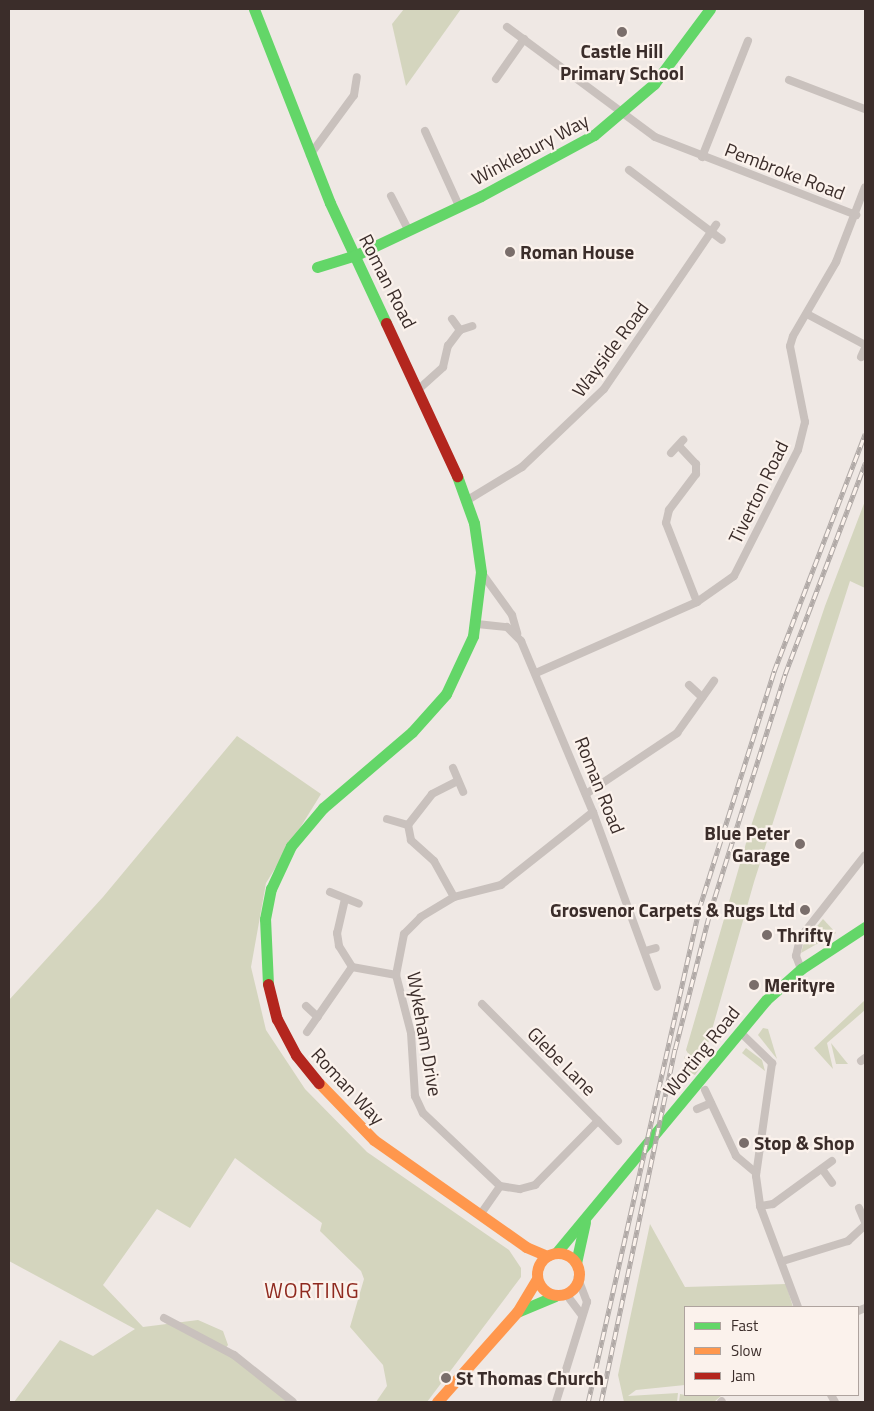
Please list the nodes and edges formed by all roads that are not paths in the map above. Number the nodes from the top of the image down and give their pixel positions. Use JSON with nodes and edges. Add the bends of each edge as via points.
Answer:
{"nodes":[{"id":1,"x":254,"y":9,"type":"edge"},
{"id":2,"x":710,"y":9,"type":"edge"},
{"id":3,"x":507,"y":27,"type":"dead end"},
{"id":4,"x":524,"y":39,"type":"junction"},
{"id":5,"x":748,"y":41,"type":"dead end"},
{"id":6,"x":357,"y":77,"type":"dead end"},
{"id":7,"x":496,"y":79,"type":"dead end"},
{"id":8,"x":789,"y":80,"type":"dead end"},
{"id":9,"x":865,"y":109,"type":"edge"},
{"id":10,"x":625,"y":112,"type":"junction"},
{"id":11,"x":425,"y":131,"type":"dead end"},
{"id":12,"x":310,"y":155,"type":"junction"},
{"id":13,"x":702,"y":157,"type":"junction"},
{"id":14,"x":629,"y":170,"type":"dead end"},
{"id":15,"x":865,"y":187,"type":"edge"},
{"id":16,"x":391,"y":196,"type":"dead end"},
{"id":17,"x":459,"y":206,"type":"junction"},
{"id":18,"x":856,"y":215,"type":"junction"},
{"id":19,"x":713,"y":228,"type":"junction"},
{"id":20,"x":408,"y":230,"type":"junction"},
{"id":21,"x":722,"y":240,"type":"dead end"},
{"id":22,"x":354,"y":256,"type":"junction"},
{"id":23,"x":317,"y":266,"type":"dead end"},
{"id":24,"x":807,"y":314,"type":"junction"},
{"id":25,"x":452,"y":319,"type":"dead end"},
{"id":26,"x":472,"y":326,"type":"dead end"},
{"id":27,"x":460,"y":330,"type":"junction"},
{"id":28,"x":865,"y":346,"type":"edge"},
{"id":29,"x":861,"y":357,"type":"dead end"},
{"id":30,"x":420,"y":388,"type":"junction"},
{"id":31,"x":671,"y":453,"type":"dead end"},
{"id":32,"x":466,"y":501,"type":"junction"},
{"id":33,"x":482,"y":572,"type":"junction"},
{"id":34,"x":697,"y":602,"type":"junction"},
{"id":35,"x":477,"y":624,"type":"junction"},
{"id":36,"x":517,"y":633,"type":"junction"},
{"id":37,"x":536,"y":673,"type":"junction"},
{"id":38,"x":714,"y":681,"type":"dead end"},
{"id":39,"x":688,"y":685,"type":"dead end"},
{"id":40,"x":702,"y":697,"type":"junction"},
{"id":41,"x":453,"y":768,"type":"dead end"},
{"id":42,"x":458,"y":781,"type":"junction"},
{"id":43,"x":463,"y":792,"type":"dead end"},
{"id":44,"x":586,"y":794,"type":"junction"},
{"id":45,"x":593,"y":812,"type":"junction"},
{"id":46,"x":387,"y":819,"type":"dead end"},
{"id":47,"x":408,"y":825,"type":"junction"},
{"id":48,"x":865,"y":855,"type":"edge"},
{"id":49,"x":330,"y":892,"type":"dead end"},
{"id":50,"x":454,"y":897,"type":"junction"},
{"id":51,"x":345,"y":899,"type":"junction"},
{"id":52,"x":359,"y":904,"type":"dead end"},
{"id":53,"x":865,"y":927,"type":"edge"},
{"id":54,"x":656,"y":948,"type":"dead end"},
{"id":55,"x":645,"y":951,"type":"junction"},
{"id":56,"x":352,"y":967,"type":"junction"},
{"id":57,"x":802,"y":969,"type":"junction"},
{"id":58,"x":396,"y":975,"type":"junction"},
{"id":59,"x":656,"y":987,"type":"dead end"},
{"id":60,"x":482,"y":1004,"type":"dead end"},
{"id":61,"x":306,"y":1006,"type":"dead end"},
{"id":62,"x":318,"y":1017,"type":"junction"},
{"id":63,"x":307,"y":1032,"type":"dead end"},
{"id":64,"x":740,"y":1032,"type":"junction"},
{"id":65,"x":705,"y":1090,"type":"dead end"},
{"id":66,"x":711,"y":1103,"type":"junction"},
{"id":67,"x":697,"y":1109,"type":"dead end"},
{"id":68,"x":598,"y":1121,"type":"junction"},
{"id":69,"x":618,"y":1141,"type":"dead end"},
{"id":70,"x":832,"y":1161,"type":"dead end"},
{"id":71,"x":822,"y":1169,"type":"junction"},
{"id":72,"x":756,"y":1173,"type":"junction"},
{"id":73,"x":832,"y":1183,"type":"dead end"},
{"id":74,"x":500,"y":1186,"type":"junction"},
{"id":75,"x":760,"y":1206,"type":"junction"},
{"id":76,"x":859,"y":1208,"type":"dead end"},
{"id":77,"x":480,"y":1215,"type":"junction"},
{"id":78,"x":585,"y":1221,"type":"junction"},
{"id":79,"x":865,"y":1224,"type":"edge"},
{"id":80,"x":526,"y":1247,"type":"junction"},
{"id":81,"x":551,"y":1255,"type":"junction"},
{"id":82,"x":782,"y":1261,"type":"junction"},
{"id":83,"x":576,"y":1263,"type":"junction"},
{"id":84,"x":538,"y":1265,"type":"junction"},
{"id":85,"x":578,"y":1278,"type":"junction"},
{"id":86,"x":537,"y":1279,"type":"junction"},
{"id":87,"x":561,"y":1295,"type":"junction"},
{"id":88,"x":798,"y":1306,"type":"edge"},
{"id":89,"x":517,"y":1312,"type":"junction"},
{"id":90,"x":582,"y":1314,"type":"junction"},
{"id":91,"x":164,"y":1318,"type":"dead end"},
{"id":92,"x":293,"y":1402,"type":"edge"},
{"id":93,"x":437,"y":1402,"type":"edge"},
{"id":94,"x":556,"y":1402,"type":"edge"}],
"edges":[{"from":1,"to":12,"type":"street","name":"Roman Road"},
{"from":2,"to":10,"type":"street","name":"Winklebury Way","via":[[654,84]]},
{"from":3,"to":4,"type":"street","name":"Pembroke Road"},
{"from":4,"to":7,"type":"street"},
{"from":4,"to":10,"type":"street","name":"Pembroke Road"},
{"from":5,"to":13,"type":"street","name":"Pembroke Road"},
{"from":6,"to":12,"type":"street","via":[[354,95]]},
{"from":8,"to":9,"type":"street"},
{"from":10,"to":13,"type":"street","name":"Pembroke Road","via":[[654,136]]},
{"from":10,"to":17,"type":"street","name":"Winklebury Way","via":[[575,148]]},
{"from":11,"to":17,"type":"street"},
{"from":12,"to":22,"type":"street","name":"Roman Road"},
{"from":13,"to":18,"type":"street","name":"Pembroke Road"},
{"from":14,"to":19,"type":"street"},
{"from":15,"to":18,"type":"street","name":"Tiverton Road"},
{"from":16,"to":20,"type":"street","via":[[392,209]]},
{"from":17,"to":20,"type":"street","name":"Winklebury Way"},
{"from":18,"to":24,"type":"street","name":"Tiverton Road"},
{"from":19,"to":21,"type":"street"},
{"from":19,"to":32,"type":"street","name":"Wayside Road","via":[[599,395],[522,466]]},
{"from":20,"to":22,"type":"street","name":"Winklebury Way"},
{"from":22,"to":23,"type":"street","name":"Winklebury Way"},
{"from":22,"to":30,"type":"street","name":"Roman Road"},
{"from":24,"to":28,"type":"street"},
{"from":24,"to":34,"type":"street","name":"Tiverton Road","via":[[790,346],[805,414],[798,450],[734,576]]},
{"from":25,"to":27,"type":"street"},
{"from":26,"to":27,"type":"street"},
{"from":27,"to":30,"type":"street","via":[[448,346],[443,368]]},
{"from":28,"to":29,"type":"street"},
{"from":30,"to":32,"type":"street","name":"Roman Road"},
{"from":31,"to":34,"type":"street","via":[[681,443],[696,464],[696,474],[669,510],[666,523]]},
{"from":32,"to":33,"type":"street","name":"Roman Road"},
{"from":33,"to":35,"type":"street","name":"Roman Road"},
{"from":33,"to":36,"type":"street","name":"Roman Road","via":[[512,615]]},
{"from":34,"to":37,"type":"street","name":"Tiverton Road"},
{"from":35,"to":36,"type":"street","via":[[507,627]]},
{"from":35,"to":77,"type":"street","name":"Roman Way","via":[[460,669],[431,713],[323,808],[291,846],[272,889],[263,953],[277,1019],[296,1055],[330,1097],[374,1140]]},
{"from":36,"to":37,"type":"street","name":"Roman Road"},
{"from":37,"to":44,"type":"street","name":"Roman Road"},
{"from":38,"to":40,"type":"street"},
{"from":39,"to":40,"type":"street"},
{"from":40,"to":44,"type":"street","via":[[667,742]]},
{"from":41,"to":42,"type":"street"},
{"from":42,"to":43,"type":"street"},
{"from":42,"to":47,"type":"street","via":[[432,794]]},
{"from":44,"to":45,"type":"street","name":"Roman Road"},
{"from":45,"to":50,"type":"street","name":"Wykeham Drive","via":[[501,885]]},
{"from":45,"to":55,"type":"street","name":"Roman Road"},
{"from":46,"to":47,"type":"street"},
{"from":47,"to":50,"type":"street","via":[[411,840],[434,861]]},
{"from":48,"to":57,"type":"street","via":[[800,938],[796,956]]},
{"from":49,"to":51,"type":"street"},
{"from":50,"to":58,"type":"street","name":"Wykeham Drive","via":[[421,917],[404,934]]},
{"from":51,"to":52,"type":"street"},
{"from":51,"to":56,"type":"street","via":[[337,933],[339,946]]},
{"from":53,"to":57,"type":"street","name":"Worting Road"},
{"from":54,"to":55,"type":"street"},
{"from":55,"to":59,"type":"street","name":"Roman Road"},
{"from":56,"to":58,"type":"street"},
{"from":56,"to":62,"type":"street"},
{"from":57,"to":64,"type":"street","name":"Worting Road","via":[[766,1000]]},
{"from":58,"to":74,"type":"street","name":"Wykeham Drive","via":[[411,1033],[415,1096],[423,1113]]},
{"from":60,"to":68,"type":"street","name":"Glebe Lane"},
{"from":61,"to":62,"type":"street"},
{"from":62,"to":63,"type":"street"},
{"from":64,"to":72,"type":"street","via":[[772,1063]]},
{"from":64,"to":78,"type":"street","name":"Worting Road"},
{"from":65,"to":66,"type":"street"},
{"from":66,"to":67,"type":"street"},
{"from":66,"to":72,"type":"street","via":[[736,1156]]},
{"from":68,"to":69,"type":"street","name":"Glebe Lane"},
{"from":68,"to":74,"type":"street","via":[[535,1185],[520,1189]]},
{"from":70,"to":71,"type":"street"},
{"from":71,"to":73,"type":"street"},
{"from":71,"to":75,"type":"street","via":[[773,1204]]},
{"from":72,"to":75,"type":"street"},
{"from":74,"to":77,"type":"street"},
{"from":75,"to":82,"type":"street"},
{"from":76,"to":79,"type":"street"},
{"from":77,"to":80,"type":"street","name":"Roman Way"},
{"from":78,"to":81,"type":"street","name":"Worting Road"},
{"from":78,"to":83,"type":"street","name":"Worting Road"},
{"from":79,"to":82,"type":"street","via":[[848,1241]]},
{"from":80,"to":81,"type":"street","name":"Roman Way"},
{"from":80,"to":84,"type":"street","name":"Roman Way"},
{"from":81,"to":83,"type":"street"},
{"from":81,"to":84,"type":"street"},
{"from":82,"to":88,"type":"street"},
{"from":83,"to":85,"type":"street"},
{"from":84,"to":86,"type":"street"},
{"from":85,"to":87,"type":"street"},
{"from":85,"to":90,"type":"street","via":[[587,1294]]},
{"from":86,"to":87,"type":"street","via":[[541,1288]]},
{"from":86,"to":89,"type":"street"},
{"from":87,"to":89,"type":"street"},
{"from":87,"to":90,"type":"street"},
{"from":89,"to":93,"type":"street"},
{"from":90,"to":94,"type":"street"},
{"from":91,"to":92,"type":"street","via":[[234,1355]]}]}
